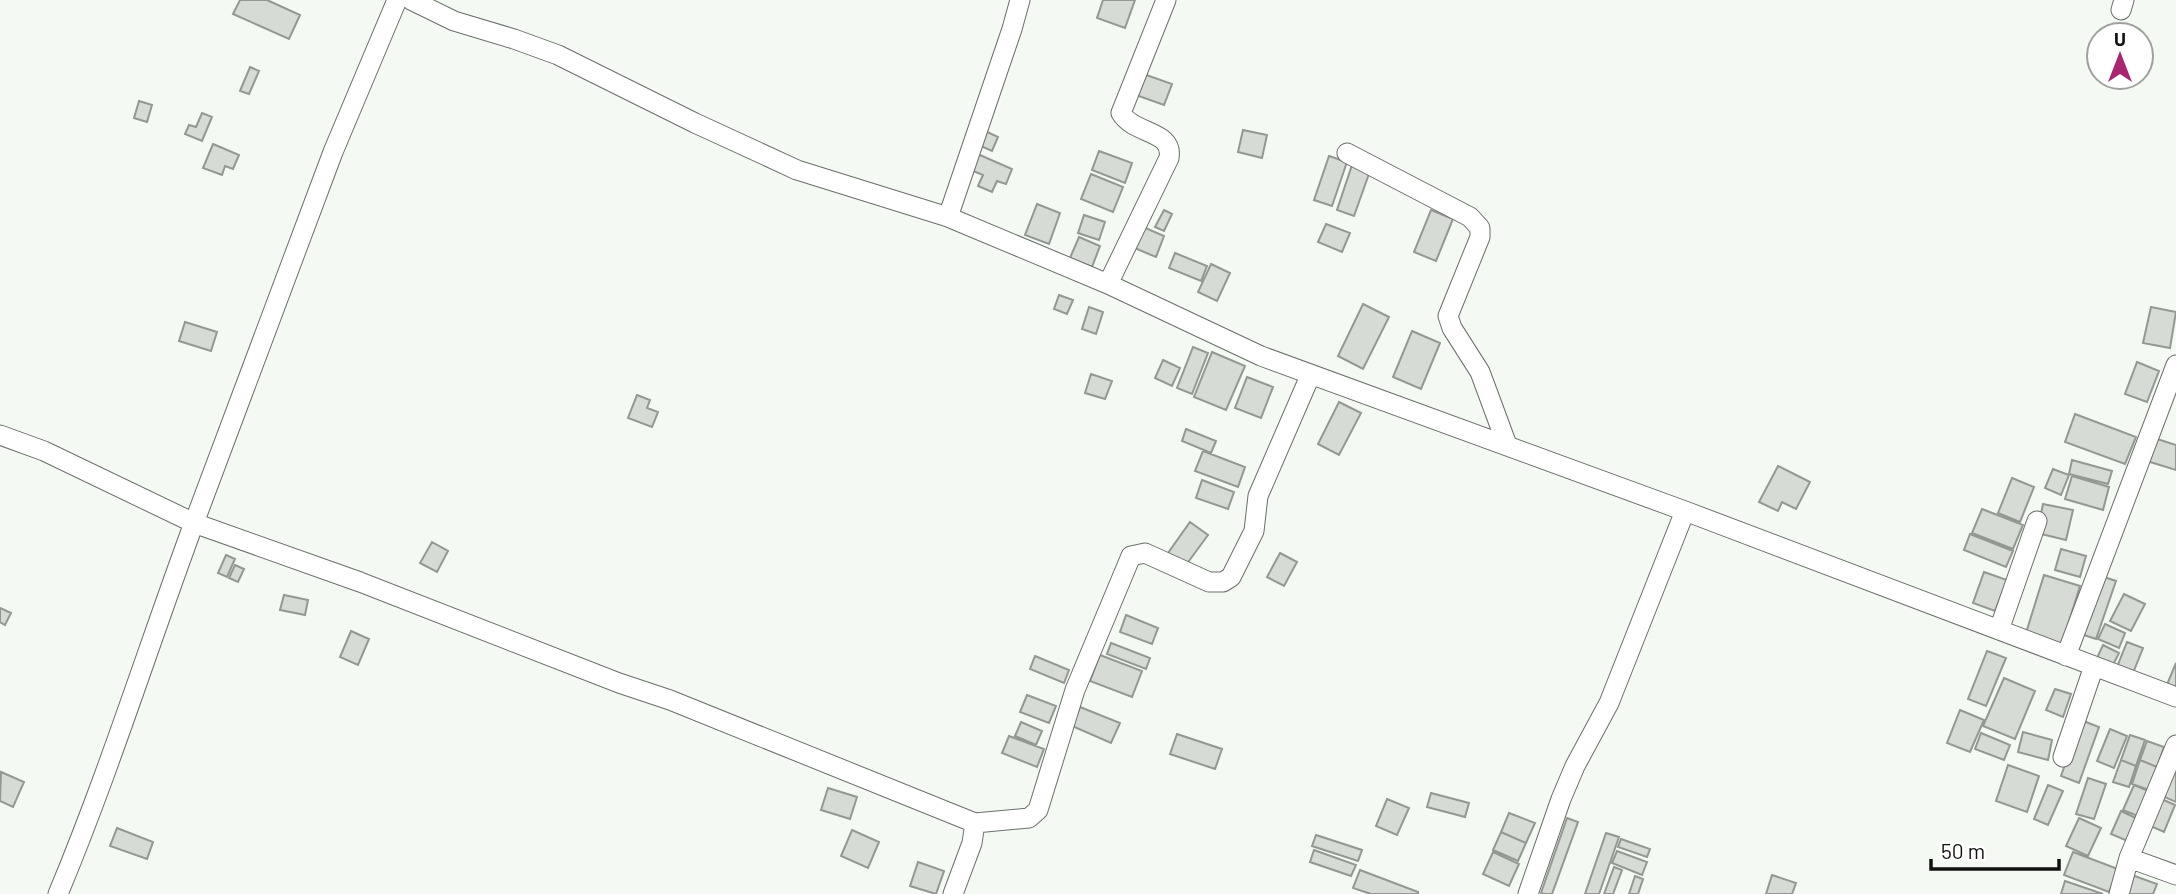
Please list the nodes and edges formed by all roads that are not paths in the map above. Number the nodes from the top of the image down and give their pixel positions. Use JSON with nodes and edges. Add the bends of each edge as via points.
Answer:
{"nodes":[{"id":1,"x":397,"y":0,"type":"edge"},
{"id":2,"x":411,"y":0,"type":"edge"},
{"id":3,"x":1020,"y":0,"type":"edge"},
{"id":4,"x":1166,"y":0,"type":"edge"},
{"id":5,"x":1347,"y":153,"type":"dead end"},
{"id":6,"x":948,"y":217,"type":"junction"},
{"id":7,"x":1108,"y":284,"type":"junction"},
{"id":8,"x":2176,"y":365,"type":"edge"},
{"id":9,"x":1310,"y":376,"type":"junction"},
{"id":10,"x":0,"y":435,"type":"edge"},
{"id":11,"x":1507,"y":445,"type":"junction"},
{"id":12,"x":1685,"y":511,"type":"junction"},
{"id":13,"x":2037,"y":521,"type":"dead end"},
{"id":14,"x":194,"y":523,"type":"junction"},
{"id":15,"x":1999,"y":630,"type":"junction"},
{"id":16,"x":2066,"y":656,"type":"junction"},
{"id":17,"x":2094,"y":666,"type":"junction"},
{"id":18,"x":2176,"y":697,"type":"edge"},
{"id":19,"x":2176,"y":745,"type":"edge"},
{"id":20,"x":2063,"y":757,"type":"dead end"},
{"id":21,"x":975,"y":823,"type":"junction"},
{"id":22,"x":2129,"y":858,"type":"junction"},
{"id":23,"x":2176,"y":875,"type":"edge"},
{"id":24,"x":58,"y":894,"type":"edge"},
{"id":25,"x":953,"y":894,"type":"edge"},
{"id":26,"x":1528,"y":894,"type":"edge"},
{"id":27,"x":2119,"y":894,"type":"edge"}],
"edges":[{"from":1,"to":14,"type":"street","via":[[333,152]]},
{"from":2,"to":6,"type":"street","via":[[454,21],[558,55],[797,170]]},
{"from":3,"to":6,"type":"street"},
{"from":4,"to":7,"type":"street","via":[[1121,113],[1126,122],[1166,141],[1170,150]]},
{"from":5,"to":11,"type":"street","via":[[1469,217],[1480,228],[1448,316],[1480,372]]},
{"from":6,"to":7,"type":"street"},
{"from":7,"to":9,"type":"street"},
{"from":8,"to":16,"type":"street"},
{"from":9,"to":11,"type":"street"},
{"from":9,"to":21,"type":"street","via":[[1258,496],[1254,531],[1231,577],[1209,582],[1145,553],[1131,556],[1075,690],[1038,810],[1029,818]]},
{"from":10,"to":14,"type":"street"},
{"from":11,"to":12,"type":"street"},
{"from":12,"to":15,"type":"street"},
{"from":12,"to":26,"type":"street","via":[[1609,703],[1561,799]]},
{"from":13,"to":15,"type":"street"},
{"from":14,"to":21,"type":"street","via":[[670,699]]},
{"from":14,"to":24,"type":"street","via":[[115,749]]},
{"from":15,"to":16,"type":"street"},
{"from":16,"to":17,"type":"street"},
{"from":17,"to":18,"type":"street"},
{"from":17,"to":20,"type":"street"},
{"from":19,"to":22,"type":"street"},
{"from":21,"to":25,"type":"street"},
{"from":22,"to":23,"type":"street"},
{"from":22,"to":27,"type":"street"}]}
